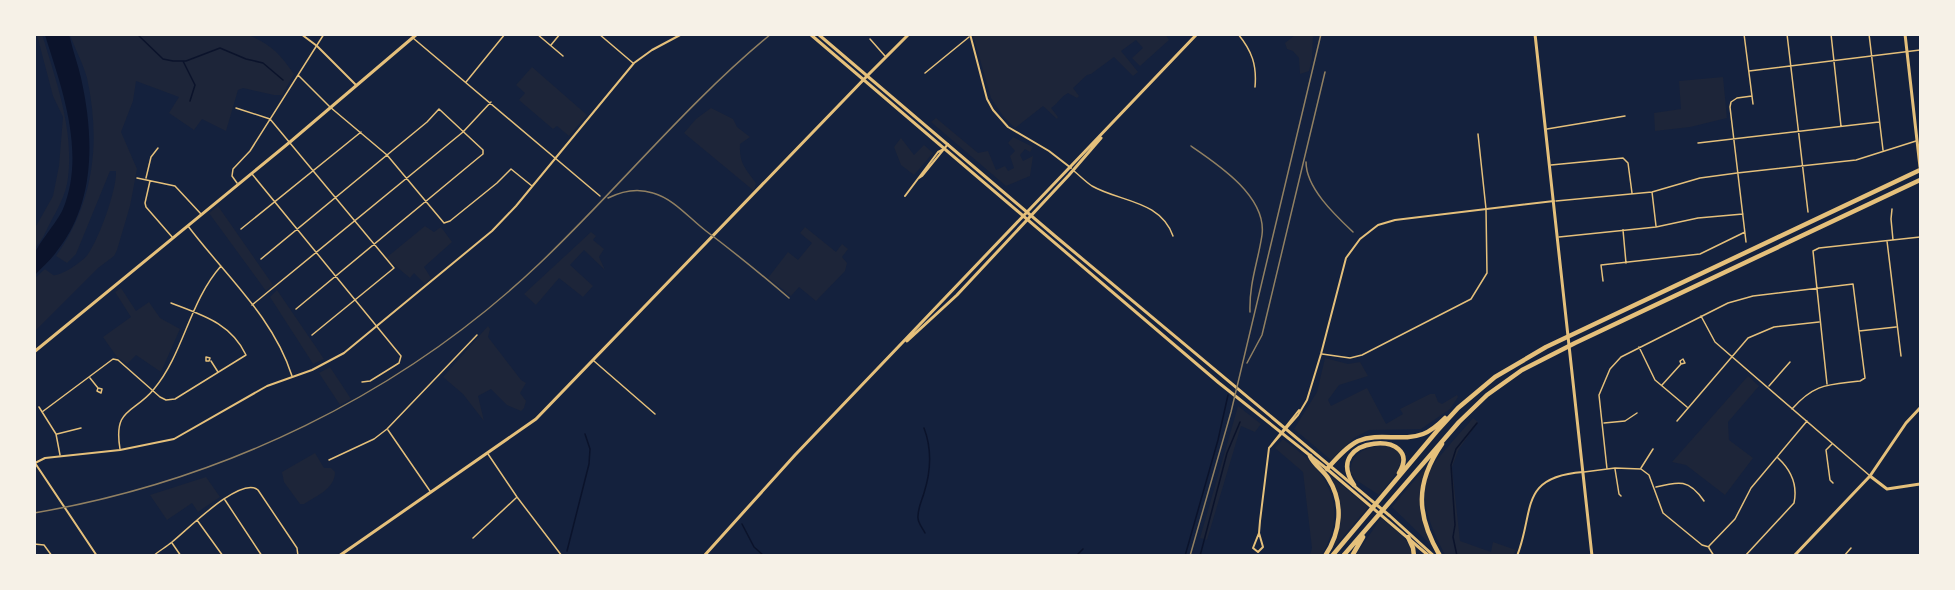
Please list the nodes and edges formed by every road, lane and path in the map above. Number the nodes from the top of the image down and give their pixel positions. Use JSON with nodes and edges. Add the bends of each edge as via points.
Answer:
{"nodes":[{"id":1,"x":302,"y":34,"type":"edge"},
{"id":2,"x":324,"y":34,"type":"edge"},
{"id":3,"x":417,"y":34,"type":"edge"},
{"id":4,"x":505,"y":34,"type":"edge"},
{"id":5,"x":537,"y":34,"type":"edge"},
{"id":6,"x":560,"y":34,"type":"edge"},
{"id":7,"x":599,"y":34,"type":"edge"},
{"id":8,"x":682,"y":34,"type":"edge"},
{"id":9,"x":810,"y":34,"type":"edge"},
{"id":10,"x":818,"y":34,"type":"edge"},
{"id":11,"x":909,"y":34,"type":"edge"},
{"id":12,"x":1197,"y":34,"type":"edge"},
{"id":13,"x":1238,"y":34,"type":"edge"},
{"id":14,"x":1536,"y":34,"type":"edge"},
{"id":15,"x":1744,"y":34,"type":"edge"},
{"id":16,"x":1787,"y":34,"type":"edge"},
{"id":17,"x":1831,"y":34,"type":"edge"},
{"id":18,"x":1869,"y":34,"type":"edge"},
{"id":19,"x":1905,"y":34,"type":"edge"},
{"id":20,"x":970,"y":35,"type":"edge"},
{"id":21,"x":413,"y":39,"type":"junction"},
{"id":22,"x":870,"y":39,"type":"dead end"},
{"id":23,"x":551,"y":45,"type":"junction"},
{"id":24,"x":317,"y":46,"type":"junction"},
{"id":25,"x":1920,"y":50,"type":"edge"},
{"id":26,"x":1907,"y":51,"type":"junction"},
{"id":27,"x":1872,"y":55,"type":"junction"},
{"id":28,"x":563,"y":56,"type":"dead end"},
{"id":29,"x":886,"y":56,"type":"junction"},
{"id":30,"x":1834,"y":60,"type":"junction"},
{"id":31,"x":634,"y":63,"type":"junction"},
{"id":32,"x":1790,"y":66,"type":"junction"},
{"id":33,"x":1749,"y":71,"type":"junction"},
{"id":34,"x":925,"y":72,"type":"dead end"},
{"id":35,"x":298,"y":75,"type":"junction"},
{"id":36,"x":865,"y":78,"type":"junction"},
{"id":37,"x":466,"y":82,"type":"junction"},
{"id":38,"x":356,"y":85,"type":"junction"},
{"id":39,"x":1256,"y":87,"type":"dead end"},
{"id":40,"x":1752,"y":96,"type":"junction"},
{"id":41,"x":490,"y":102,"type":"junction"},
{"id":42,"x":1753,"y":104,"type":"dead end"},
{"id":43,"x":330,"y":107,"type":"junction"},
{"id":44,"x":236,"y":108,"type":"dead end"},
{"id":45,"x":1625,"y":116,"type":"dead end"},
{"id":46,"x":1920,"y":118,"type":"edge"},
{"id":47,"x":270,"y":119,"type":"junction"},
{"id":48,"x":1915,"y":119,"type":"junction"},
{"id":49,"x":1879,"y":122,"type":"junction"},
{"id":50,"x":1841,"y":127,"type":"junction"},
{"id":51,"x":1546,"y":129,"type":"junction"},
{"id":52,"x":361,"y":132,"type":"junction"},
{"id":53,"x":463,"y":132,"type":"junction"},
{"id":54,"x":1798,"y":132,"type":"junction"},
{"id":55,"x":1478,"y":134,"type":"dead end"},
{"id":56,"x":1101,"y":136,"type":"junction"},
{"id":57,"x":1734,"y":139,"type":"junction"},
{"id":58,"x":1917,"y":141,"type":"junction"},
{"id":59,"x":291,"y":142,"type":"junction"},
{"id":60,"x":1698,"y":143,"type":"dead end"},
{"id":61,"x":948,"y":144,"type":"junction"},
{"id":62,"x":158,"y":148,"type":"dead end"},
{"id":63,"x":944,"y":149,"type":"junction"},
{"id":64,"x":1884,"y":152,"type":"junction"},
{"id":65,"x":387,"y":155,"type":"junction"},
{"id":66,"x":556,"y":158,"type":"junction"},
{"id":67,"x":1920,"y":162,"type":"edge"},
{"id":68,"x":1550,"y":165,"type":"junction"},
{"id":69,"x":1801,"y":165,"type":"junction"},
{"id":70,"x":1070,"y":167,"type":"junction"},
{"id":71,"x":1920,"y":169,"type":"edge"},
{"id":72,"x":1074,"y":170,"type":"junction"},
{"id":73,"x":315,"y":171,"type":"junction"},
{"id":74,"x":1737,"y":173,"type":"junction"},
{"id":75,"x":252,"y":174,"type":"junction"},
{"id":76,"x":137,"y":178,"type":"dead end"},
{"id":77,"x":406,"y":178,"type":"junction"},
{"id":78,"x":146,"y":179,"type":"junction"},
{"id":79,"x":150,"y":180,"type":"junction"},
{"id":80,"x":1920,"y":180,"type":"edge"},
{"id":81,"x":238,"y":184,"type":"junction"},
{"id":82,"x":532,"y":186,"type":"junction"},
{"id":83,"x":1652,"y":192,"type":"junction"},
{"id":84,"x":1632,"y":194,"type":"junction"},
{"id":85,"x":600,"y":196,"type":"dead end"},
{"id":86,"x":905,"y":196,"type":"dead end"},
{"id":87,"x":336,"y":198,"type":"junction"},
{"id":88,"x":274,"y":201,"type":"junction"},
{"id":89,"x":1554,"y":201,"type":"junction"},
{"id":90,"x":426,"y":202,"type":"junction"},
{"id":91,"x":1486,"y":209,"type":"junction"},
{"id":92,"x":1892,"y":209,"type":"dead end"},
{"id":93,"x":1027,"y":211,"type":"junction"},
{"id":94,"x":1808,"y":212,"type":"dead end"},
{"id":95,"x":1743,"y":214,"type":"junction"},
{"id":96,"x":201,"y":215,"type":"junction"},
{"id":97,"x":1032,"y":215,"type":"junction"},
{"id":98,"x":1022,"y":216,"type":"junction"},
{"id":99,"x":354,"y":221,"type":"junction"},
{"id":100,"x":1027,"y":221,"type":"junction"},
{"id":101,"x":188,"y":225,"type":"junction"},
{"id":102,"x":1656,"y":227,"type":"junction"},
{"id":103,"x":241,"y":229,"type":"dead end"},
{"id":104,"x":1623,"y":229,"type":"junction"},
{"id":105,"x":298,"y":230,"type":"junction"},
{"id":106,"x":1745,"y":232,"type":"junction"},
{"id":107,"x":1173,"y":236,"type":"dead end"},
{"id":108,"x":1557,"y":237,"type":"junction"},
{"id":109,"x":1920,"y":237,"type":"edge"},
{"id":110,"x":173,"y":238,"type":"junction"},
{"id":111,"x":1893,"y":240,"type":"junction"},
{"id":112,"x":1887,"y":241,"type":"junction"},
{"id":113,"x":1746,"y":243,"type":"dead end"},
{"id":114,"x":374,"y":245,"type":"junction"},
{"id":115,"x":316,"y":252,"type":"junction"},
{"id":116,"x":261,"y":259,"type":"dead end"},
{"id":117,"x":1626,"y":263,"type":"junction"},
{"id":118,"x":221,"y":266,"type":"junction"},
{"id":119,"x":336,"y":276,"type":"junction"},
{"id":120,"x":1603,"y":281,"type":"dead end"},
{"id":121,"x":1816,"y":287,"type":"junction"},
{"id":122,"x":356,"y":300,"type":"junction"},
{"id":123,"x":171,"y":303,"type":"dead end"},
{"id":124,"x":252,"y":305,"type":"junction"},
{"id":125,"x":296,"y":309,"type":"dead end"},
{"id":126,"x":193,"y":312,"type":"junction"},
{"id":127,"x":1701,"y":316,"type":"junction"},
{"id":128,"x":1820,"y":322,"type":"junction"},
{"id":129,"x":1897,"y":326,"type":"junction"},
{"id":130,"x":376,"y":328,"type":"junction"},
{"id":131,"x":1859,"y":331,"type":"junction"},
{"id":132,"x":312,"y":335,"type":"dead end"},
{"id":133,"x":477,"y":335,"type":"dead end"},
{"id":134,"x":901,"y":346,"type":"junction"},
{"id":135,"x":1639,"y":347,"type":"junction"},
{"id":136,"x":34,"y":352,"type":"edge"},
{"id":137,"x":1321,"y":354,"type":"junction"},
{"id":138,"x":1901,"y":356,"type":"dead end"},
{"id":139,"x":1732,"y":357,"type":"junction"},
{"id":140,"x":210,"y":361,"type":"dead end"},
{"id":141,"x":594,"y":361,"type":"junction"},
{"id":142,"x":1790,"y":362,"type":"dead end"},
{"id":143,"x":1681,"y":364,"type":"dead end"},
{"id":144,"x":219,"y":373,"type":"junction"},
{"id":145,"x":292,"y":376,"type":"junction"},
{"id":146,"x":90,"y":378,"type":"junction"},
{"id":147,"x":362,"y":382,"type":"dead end"},
{"id":148,"x":1827,"y":385,"type":"junction"},
{"id":149,"x":1662,"y":386,"type":"junction"},
{"id":150,"x":1768,"y":387,"type":"junction"},
{"id":151,"x":98,"y":388,"type":"dead end"},
{"id":152,"x":153,"y":391,"type":"junction"},
{"id":153,"x":39,"y":407,"type":"dead end"},
{"id":154,"x":1458,"y":408,"type":"junction"},
{"id":155,"x":1688,"y":408,"type":"junction"},
{"id":156,"x":1920,"y":408,"type":"edge"},
{"id":157,"x":1792,"y":409,"type":"junction"},
{"id":158,"x":42,"y":412,"type":"junction"},
{"id":159,"x":1637,"y":413,"type":"dead end"},
{"id":160,"x":655,"y":414,"type":"dead end"},
{"id":161,"x":1677,"y":421,"type":"dead end"},
{"id":162,"x":1807,"y":421,"type":"junction"},
{"id":163,"x":1459,"y":422,"type":"junction"},
{"id":164,"x":1603,"y":423,"type":"junction"},
{"id":165,"x":81,"y":428,"type":"dead end"},
{"id":166,"x":1285,"y":428,"type":"junction"},
{"id":167,"x":387,"y":429,"type":"junction"},
{"id":168,"x":1281,"y":433,"type":"junction"},
{"id":169,"x":56,"y":434,"type":"junction"},
{"id":170,"x":1832,"y":443,"type":"junction"},
{"id":171,"x":1653,"y":449,"type":"dead end"},
{"id":172,"x":120,"y":450,"type":"junction"},
{"id":173,"x":488,"y":453,"type":"junction"},
{"id":174,"x":60,"y":456,"type":"junction"},
{"id":175,"x":1310,"y":456,"type":"junction"},
{"id":176,"x":1777,"y":458,"type":"junction"},
{"id":177,"x":329,"y":460,"type":"dead end"},
{"id":178,"x":35,"y":463,"type":"edge"},
{"id":179,"x":1329,"y":468,"type":"junction"},
{"id":180,"x":1615,"y":468,"type":"junction"},
{"id":181,"x":1641,"y":468,"type":"junction"},
{"id":182,"x":1607,"y":469,"type":"junction"},
{"id":183,"x":1583,"y":472,"type":"junction"},
{"id":184,"x":1870,"y":476,"type":"junction"},
{"id":185,"x":1833,"y":483,"type":"dead end"},
{"id":186,"x":1920,"y":484,"type":"edge"},
{"id":187,"x":1354,"y":485,"type":"junction"},
{"id":188,"x":1655,"y":487,"type":"junction"},
{"id":189,"x":430,"y":491,"type":"junction"},
{"id":190,"x":1387,"y":493,"type":"junction"},
{"id":191,"x":1621,"y":496,"type":"dead end"},
{"id":192,"x":517,"y":497,"type":"junction"},
{"id":193,"x":224,"y":500,"type":"junction"},
{"id":194,"x":1367,"y":500,"type":"junction"},
{"id":195,"x":1704,"y":501,"type":"dead end"},
{"id":196,"x":1377,"y":516,"type":"junction"},
{"id":197,"x":197,"y":519,"type":"junction"},
{"id":198,"x":1259,"y":533,"type":"junction"},
{"id":199,"x":1408,"y":537,"type":"junction"},
{"id":200,"x":473,"y":538,"type":"dead end"},
{"id":201,"x":172,"y":543,"type":"junction"},
{"id":202,"x":1256,"y":543,"type":"junction"},
{"id":203,"x":34,"y":544,"type":"edge"},
{"id":204,"x":1261,"y":544,"type":"junction"},
{"id":205,"x":1709,"y":547,"type":"junction"},
{"id":206,"x":1851,"y":548,"type":"dead end"},
{"id":207,"x":52,"y":555,"type":"edge"},
{"id":208,"x":97,"y":555,"type":"edge"},
{"id":209,"x":153,"y":555,"type":"edge"},
{"id":210,"x":181,"y":555,"type":"edge"},
{"id":211,"x":223,"y":555,"type":"edge"},
{"id":212,"x":262,"y":555,"type":"edge"},
{"id":213,"x":298,"y":555,"type":"edge"},
{"id":214,"x":339,"y":555,"type":"edge"},
{"id":215,"x":562,"y":555,"type":"edge"},
{"id":216,"x":704,"y":555,"type":"edge"},
{"id":217,"x":1325,"y":555,"type":"edge"},
{"id":218,"x":1332,"y":555,"type":"edge"},
{"id":219,"x":1343,"y":555,"type":"edge"},
{"id":220,"x":1352,"y":555,"type":"edge"},
{"id":221,"x":1414,"y":555,"type":"edge"},
{"id":222,"x":1429,"y":555,"type":"edge"},
{"id":223,"x":1434,"y":555,"type":"edge"},
{"id":224,"x":1440,"y":555,"type":"edge"},
{"id":225,"x":1517,"y":555,"type":"edge"},
{"id":226,"x":1592,"y":555,"type":"edge"},
{"id":227,"x":1714,"y":555,"type":"edge"},
{"id":228,"x":1745,"y":555,"type":"edge"},
{"id":229,"x":1794,"y":555,"type":"edge"},
{"id":230,"x":1844,"y":555,"type":"edge"}],
"edges":[{"from":1,"to":24,"type":"street"},
{"from":2,"to":24,"type":"street"},
{"from":3,"to":21,"type":"main road"},
{"from":4,"to":37,"type":"street"},
{"from":5,"to":23,"type":"street"},
{"from":6,"to":23,"type":"street"},
{"from":7,"to":31,"type":"street"},
{"from":8,"to":31,"type":"street"},
{"from":9,"to":36,"type":"main road"},
{"from":10,"to":36,"type":"main road"},
{"from":11,"to":29,"type":"main road"},
{"from":12,"to":56,"type":"main road"},
{"from":13,"to":39,"type":"street","via":[[1250,48],[1257,71]]},
{"from":14,"to":51,"type":"main road"},
{"from":15,"to":33,"type":"street"},
{"from":16,"to":32,"type":"street"},
{"from":17,"to":30,"type":"street"},
{"from":18,"to":27,"type":"street"},
{"from":19,"to":26,"type":"main road"},
{"from":20,"to":34,"type":"street"},
{"from":20,"to":70,"type":"street","via":[[993,110],[1008,127]]},
{"from":21,"to":37,"type":"street"},
{"from":21,"to":38,"type":"main road"},
{"from":22,"to":29,"type":"street"},
{"from":23,"to":28,"type":"street"},
{"from":24,"to":35,"type":"street"},
{"from":24,"to":38,"type":"street"},
{"from":25,"to":26,"type":"street"},
{"from":26,"to":27,"type":"street"},
{"from":26,"to":48,"type":"main road"},
{"from":27,"to":30,"type":"street"},
{"from":27,"to":49,"type":"street"},
{"from":29,"to":36,"type":"main road"},
{"from":30,"to":32,"type":"street"},
{"from":30,"to":50,"type":"street"},
{"from":31,"to":66,"type":"street"},
{"from":32,"to":33,"type":"street"},
{"from":32,"to":54,"type":"street"},
{"from":33,"to":40,"type":"street"},
{"from":35,"to":43,"type":"street"},
{"from":35,"to":47,"type":"street"},
{"from":36,"to":61,"type":"main road"},
{"from":36,"to":63,"type":"main road"},
{"from":36,"to":141,"type":"main road"},
{"from":37,"to":41,"type":"street"},
{"from":38,"to":43,"type":"main road"},
{"from":40,"to":42,"type":"street"},
{"from":40,"to":57,"type":"street","via":[[1731,102]]},
{"from":41,"to":53,"type":"street"},
{"from":41,"to":66,"type":"street"},
{"from":43,"to":52,"type":"street"},
{"from":43,"to":59,"type":"main road"},
{"from":44,"to":47,"type":"street"},
{"from":45,"to":51,"type":"street"},
{"from":46,"to":48,"type":"street"},
{"from":47,"to":59,"type":"street"},
{"from":47,"to":81,"type":"street","via":[[250,151],[232,169]]},
{"from":48,"to":58,"type":"main road"},
{"from":49,"to":50,"type":"street"},
{"from":49,"to":64,"type":"street"},
{"from":50,"to":54,"type":"street"},
{"from":51,"to":68,"type":"main road"},
{"from":52,"to":65,"type":"street"},
{"from":52,"to":73,"type":"street"},
{"from":53,"to":65,"type":"street","via":[[439,109]]},
{"from":53,"to":77,"type":"street"},
{"from":53,"to":90,"type":"street","via":[[483,154]]},
{"from":54,"to":57,"type":"street"},
{"from":54,"to":69,"type":"street"},
{"from":55,"to":91,"type":"street"},
{"from":56,"to":70,"type":"main road"},
{"from":56,"to":72,"type":"main road"},
{"from":57,"to":60,"type":"street"},
{"from":57,"to":74,"type":"street"},
{"from":58,"to":64,"type":"street"},
{"from":58,"to":67,"type":"main road"},
{"from":59,"to":73,"type":"street"},
{"from":59,"to":75,"type":"main road"},
{"from":61,"to":63,"type":"street"},
{"from":61,"to":93,"type":"main road"},
{"from":62,"to":78,"type":"street","via":[[151,157]]},
{"from":63,"to":86,"type":"street"},
{"from":63,"to":98,"type":"main road"},
{"from":64,"to":69,"type":"street","via":[[1856,160]]},
{"from":65,"to":77,"type":"street"},
{"from":65,"to":87,"type":"street"},
{"from":66,"to":82,"type":"street"},
{"from":66,"to":85,"type":"street"},
{"from":67,"to":71,"type":"main road"},
{"from":68,"to":84,"type":"street","via":[[1623,158],[1628,163]]},
{"from":68,"to":89,"type":"main road"},
{"from":69,"to":74,"type":"street"},
{"from":69,"to":94,"type":"street"},
{"from":70,"to":72,"type":"street"},
{"from":70,"to":93,"type":"main road"},
{"from":71,"to":154,"type":"highway","via":[[1546,347],[1495,377]]},
{"from":72,"to":97,"type":"main road"},
{"from":72,"to":107,"type":"street","via":[[1094,187],[1152,211]]},
{"from":73,"to":87,"type":"street"},
{"from":73,"to":88,"type":"street"},
{"from":74,"to":83,"type":"street","via":[[1700,178]]},
{"from":74,"to":95,"type":"street"},
{"from":75,"to":81,"type":"main road"},
{"from":75,"to":88,"type":"street"},
{"from":76,"to":78,"type":"street"},
{"from":77,"to":90,"type":"street"},
{"from":77,"to":99,"type":"street"},
{"from":78,"to":79,"type":"street"},
{"from":79,"to":96,"type":"street","via":[[175,186]]},
{"from":79,"to":110,"type":"street","via":[[146,207]]},
{"from":80,"to":163,"type":"highway","via":[[1548,356],[1504,382]]},
{"from":81,"to":96,"type":"main road"},
{"from":82,"to":90,"type":"street","via":[[512,169],[445,223]]},
{"from":82,"to":130,"type":"street","via":[[483,239]]},
{"from":83,"to":84,"type":"street"},
{"from":83,"to":102,"type":"street"},
{"from":84,"to":89,"type":"street"},
{"from":87,"to":99,"type":"street"},
{"from":87,"to":105,"type":"street"},
{"from":88,"to":103,"type":"street"},
{"from":88,"to":105,"type":"street"},
{"from":89,"to":91,"type":"street"},
{"from":89,"to":108,"type":"main road"},
{"from":90,"to":114,"type":"street"},
{"from":91,"to":137,"type":"street","via":[[1395,220],[1360,238],[1346,258]]},
{"from":91,"to":137,"type":"street","via":[[1487,273],[1471,299],[1362,355],[1350,358]]},
{"from":92,"to":111,"type":"street"},
{"from":93,"to":97,"type":"main road"},
{"from":93,"to":98,"type":"main road"},
{"from":95,"to":102,"type":"street"},
{"from":95,"to":106,"type":"street"},
{"from":96,"to":101,"type":"main road"},
{"from":97,"to":100,"type":"main road"},
{"from":97,"to":166,"type":"main road"},
{"from":98,"to":100,"type":"main road"},
{"from":98,"to":134,"type":"main road"},
{"from":99,"to":114,"type":"street"},
{"from":99,"to":115,"type":"street"},
{"from":100,"to":134,"type":"main road","via":[[957,295]]},
{"from":100,"to":168,"type":"main road"},
{"from":101,"to":110,"type":"main road"},
{"from":101,"to":118,"type":"street"},
{"from":102,"to":104,"type":"street"},
{"from":104,"to":108,"type":"street"},
{"from":104,"to":117,"type":"street"},
{"from":105,"to":115,"type":"street"},
{"from":105,"to":116,"type":"street"},
{"from":106,"to":113,"type":"street"},
{"from":106,"to":117,"type":"street","via":[[1700,254]]},
{"from":108,"to":183,"type":"main road"},
{"from":109,"to":111,"type":"street"},
{"from":110,"to":136,"type":"main road"},
{"from":111,"to":112,"type":"street"},
{"from":112,"to":121,"type":"street","via":[[1813,250]]},
{"from":112,"to":129,"type":"street"},
{"from":114,"to":119,"type":"street"},
{"from":114,"to":122,"type":"street","via":[[394,268]]},
{"from":115,"to":119,"type":"street"},
{"from":115,"to":124,"type":"street"},
{"from":117,"to":120,"type":"street","via":[[1601,265]]},
{"from":118,"to":124,"type":"street"},
{"from":118,"to":126,"type":"street","via":[[208,281]]},
{"from":119,"to":122,"type":"street"},
{"from":119,"to":125,"type":"street"},
{"from":121,"to":127,"type":"street","via":[[1753,296]]},
{"from":121,"to":128,"type":"street"},
{"from":121,"to":131,"type":"street","via":[[1853,284]]},
{"from":122,"to":130,"type":"street"},
{"from":122,"to":132,"type":"street"},
{"from":123,"to":126,"type":"street"},
{"from":124,"to":145,"type":"street","via":[[276,339]]},
{"from":126,"to":144,"type":"street","via":[[229,331],[246,355]]},
{"from":126,"to":152,"type":"street","via":[[166,374]]},
{"from":127,"to":135,"type":"street"},
{"from":127,"to":139,"type":"street","via":[[1715,342]]},
{"from":128,"to":139,"type":"street","via":[[1758,332]]},
{"from":128,"to":148,"type":"street"},
{"from":129,"to":131,"type":"street"},
{"from":129,"to":138,"type":"street"},
{"from":130,"to":145,"type":"street","via":[[336,357]]},
{"from":130,"to":147,"type":"street","via":[[401,360],[370,381]]},
{"from":131,"to":148,"type":"street","via":[[1865,378]]},
{"from":133,"to":167,"type":"street"},
{"from":134,"to":216,"type":"main road"},
{"from":135,"to":149,"type":"street"},
{"from":135,"to":164,"type":"street","via":[[1610,369],[1599,395]]},
{"from":137,"to":166,"type":"street","via":[[1307,400]]},
{"from":139,"to":150,"type":"street"},
{"from":139,"to":155,"type":"street"},
{"from":140,"to":144,"type":"street"},
{"from":141,"to":160,"type":"street"},
{"from":141,"to":173,"type":"main road","via":[[536,419]]},
{"from":142,"to":150,"type":"street"},
{"from":143,"to":149,"type":"street"},
{"from":144,"to":152,"type":"street","via":[[172,400]]},
{"from":145,"to":172,"type":"street","via":[[263,388],[174,439]]},
{"from":146,"to":151,"type":"street"},
{"from":146,"to":152,"type":"street","via":[[113,359],[118,360]]},
{"from":146,"to":158,"type":"street"},
{"from":148,"to":157,"type":"street","via":[[1808,393]]},
{"from":149,"to":155,"type":"street"},
{"from":150,"to":157,"type":"street"},
{"from":152,"to":172,"type":"street","via":[[122,419],[118,433]]},
{"from":153,"to":158,"type":"street"},
{"from":154,"to":179,"type":"highway","via":[[1423,434],[1357,442]]},
{"from":154,"to":190,"type":"highway"},
{"from":155,"to":161,"type":"street"},
{"from":156,"to":184,"type":"main road"},
{"from":157,"to":162,"type":"street"},
{"from":158,"to":169,"type":"street"},
{"from":159,"to":164,"type":"street","via":[[1625,421]]},
{"from":162,"to":170,"type":"street"},
{"from":162,"to":176,"type":"street"},
{"from":163,"to":196,"type":"highway"},
{"from":163,"to":224,"type":"highway","via":[[1430,465],[1422,492],[1423,519]]},
{"from":164,"to":182,"type":"street"},
{"from":165,"to":169,"type":"street"},
{"from":166,"to":168,"type":"street"},
{"from":166,"to":179,"type":"main road"},
{"from":167,"to":177,"type":"street"},
{"from":167,"to":189,"type":"street"},
{"from":168,"to":175,"type":"main road"},
{"from":168,"to":198,"type":"street","via":[[1269,448]]},
{"from":169,"to":174,"type":"street"},
{"from":170,"to":184,"type":"street"},
{"from":170,"to":185,"type":"street","via":[[1826,450]]},
{"from":171,"to":181,"type":"street"},
{"from":172,"to":174,"type":"street"},
{"from":173,"to":189,"type":"main road"},
{"from":173,"to":192,"type":"street"},
{"from":174,"to":178,"type":"street"},
{"from":175,"to":179,"type":"main road"},
{"from":175,"to":217,"type":"highway","via":[[1329,480],[1338,504],[1338,529]]},
{"from":176,"to":205,"type":"street","via":[[1751,488],[1735,519]]},
{"from":176,"to":228,"type":"street","via":[[1792,475],[1794,503]]},
{"from":178,"to":208,"type":"street"},
{"from":179,"to":187,"type":"main road"},
{"from":179,"to":194,"type":"main road"},
{"from":180,"to":181,"type":"street"},
{"from":180,"to":182,"type":"street"},
{"from":180,"to":191,"type":"street"},
{"from":181,"to":188,"type":"street"},
{"from":182,"to":183,"type":"street"},
{"from":183,"to":225,"type":"street","via":[[1553,478],[1538,490],[1528,510]]},
{"from":183,"to":226,"type":"main road"},
{"from":184,"to":186,"type":"main road","via":[[1887,489]]},
{"from":184,"to":229,"type":"main road"},
{"from":187,"to":190,"type":"highway","via":[[1347,472],[1351,456],[1364,447],[1388,443],[1400,450],[1404,459],[1402,470]]},
{"from":187,"to":194,"type":"main road"},
{"from":188,"to":195,"type":"street","via":[[1679,481]]},
{"from":188,"to":205,"type":"street","via":[[1663,513],[1701,545]]},
{"from":189,"to":214,"type":"main road"},
{"from":190,"to":218,"type":"highway"},
{"from":192,"to":200,"type":"street"},
{"from":192,"to":215,"type":"street"},
{"from":193,"to":197,"type":"street"},
{"from":193,"to":212,"type":"street"},
{"from":193,"to":213,"type":"street","via":[[249,487],[256,488]]},
{"from":194,"to":199,"type":"main road"},
{"from":194,"to":223,"type":"main road"},
{"from":196,"to":219,"type":"highway"},
{"from":196,"to":220,"type":"highway"},
{"from":197,"to":201,"type":"street"},
{"from":197,"to":211,"type":"street"},
{"from":198,"to":202,"type":"street"},
{"from":198,"to":204,"type":"street"},
{"from":199,"to":221,"type":"highway"},
{"from":199,"to":222,"type":"main road"},
{"from":201,"to":209,"type":"street"},
{"from":201,"to":210,"type":"street"},
{"from":202,"to":204,"type":"street"},
{"from":202,"to":204,"type":"street","via":[[1256,552],[1263,549]]},
{"from":203,"to":207,"type":"street","via":[[44,545]]},
{"from":205,"to":227,"type":"street"},
{"from":206,"to":230,"type":"street"}]}
